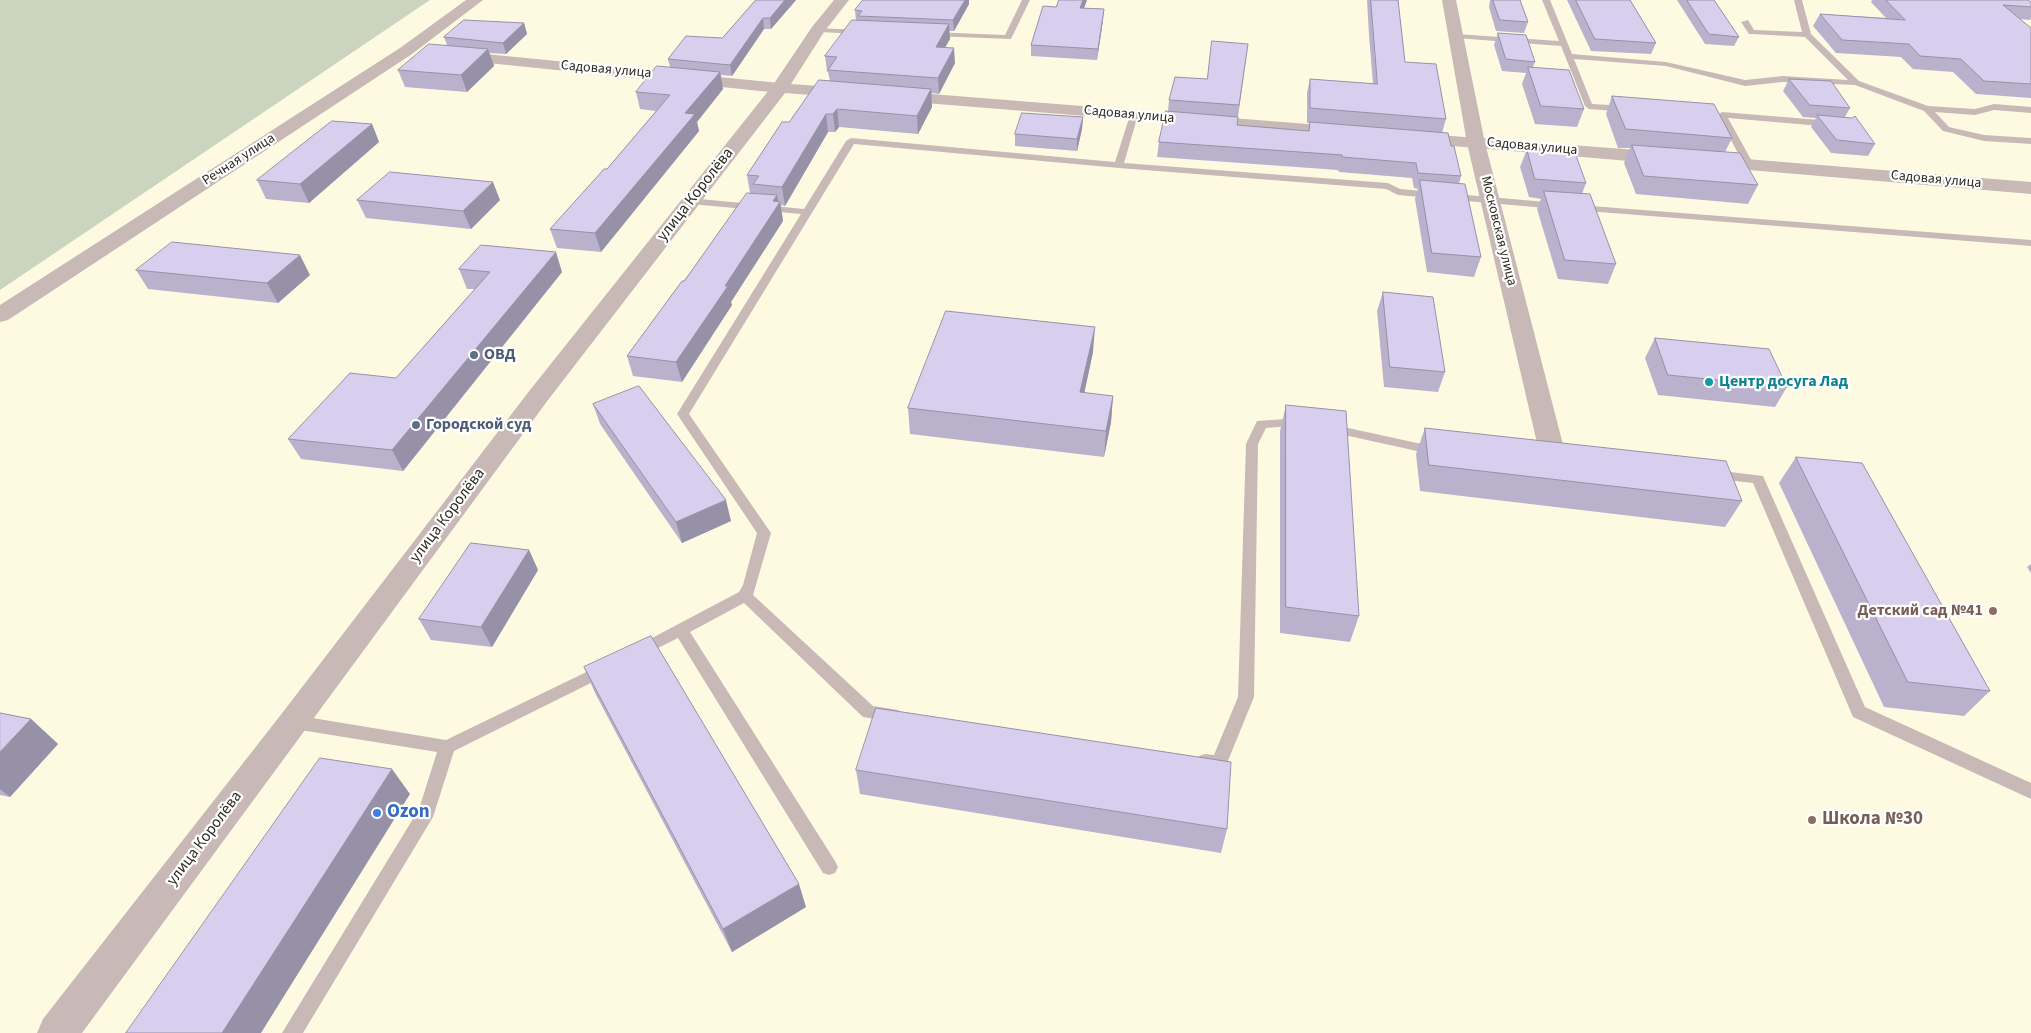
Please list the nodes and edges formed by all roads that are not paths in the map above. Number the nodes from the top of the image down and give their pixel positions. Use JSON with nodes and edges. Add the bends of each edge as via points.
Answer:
{"nodes":[{"id":1,"x":476,"y":0,"type":"edge"},
{"id":2,"x":842,"y":0,"type":"edge"},
{"id":3,"x":1026,"y":0,"type":"edge"},
{"id":4,"x":1449,"y":0,"type":"edge"},
{"id":5,"x":1546,"y":0,"type":"edge"},
{"id":6,"x":1798,"y":0,"type":"edge"},
{"id":7,"x":1745,"y":22,"type":"dead end"},
{"id":8,"x":818,"y":30,"type":"junction"},
{"id":9,"x":871,"y":32,"type":"edge"},
{"id":10,"x":920,"y":34,"type":"edge"},
{"id":11,"x":1807,"y":35,"type":"junction"},
{"id":12,"x":1456,"y":36,"type":"junction"},
{"id":13,"x":1564,"y":44,"type":"junction"},
{"id":14,"x":406,"y":51,"type":"junction"},
{"id":15,"x":1569,"y":56,"type":"junction"},
{"id":16,"x":1856,"y":82,"type":"junction"},
{"id":17,"x":780,"y":88,"type":"junction"},
{"id":18,"x":1636,"y":109,"type":"edge"},
{"id":19,"x":1927,"y":109,"type":"junction"},
{"id":20,"x":2031,"y":110,"type":"edge"},
{"id":21,"x":1134,"y":115,"type":"junction"},
{"id":22,"x":1845,"y":126,"type":"edge"},
{"id":23,"x":1359,"y":133,"type":"edge"},
{"id":24,"x":1398,"y":136,"type":"edge"},
{"id":25,"x":2031,"y":141,"type":"edge"},
{"id":26,"x":1476,"y":143,"type":"junction"},
{"id":27,"x":1119,"y":165,"type":"junction"},
{"id":28,"x":1750,"y":165,"type":"junction"},
{"id":29,"x":2031,"y":188,"type":"edge"},
{"id":30,"x":690,"y":201,"type":"junction"},
{"id":31,"x":1491,"y":202,"type":"junction"},
{"id":32,"x":808,"y":212,"type":"junction"},
{"id":33,"x":2031,"y":243,"type":"edge"},
{"id":34,"x":0,"y":315,"type":"edge"},
{"id":35,"x":1447,"y":450,"type":"edge"},
{"id":36,"x":1551,"y":459,"type":"edge"},
{"id":37,"x":1700,"y":473,"type":"edge"},
{"id":38,"x":745,"y":596,"type":"junction"},
{"id":39,"x":681,"y":631,"type":"junction"},
{"id":40,"x":908,"y":717,"type":"edge"},
{"id":41,"x":294,"y":722,"type":"junction"},
{"id":42,"x":447,"y":747,"type":"junction"},
{"id":43,"x":1190,"y":758,"type":"edge"},
{"id":44,"x":2031,"y":791,"type":"edge"},
{"id":45,"x":830,"y":867,"type":"dead end"},
{"id":46,"x":57,"y":1033,"type":"edge"},
{"id":47,"x":292,"y":1033,"type":"edge"}],
"edges":[{"from":1,"to":14,"type":"street","name":"Речная улица"},
{"from":2,"to":8,"type":"street","name":"улица Королёва"},
{"from":3,"to":10,"type":"lane","via":[[1008,38]]},
{"from":4,"to":12,"type":"street","name":"Московская улица"},
{"from":5,"to":13,"type":"lane"},
{"from":6,"to":11,"type":"lane"},
{"from":7,"to":11,"type":"lane","via":[[1752,32]]},
{"from":8,"to":9,"type":"lane"},
{"from":8,"to":17,"type":"street","name":"улица Королёва"},
{"from":11,"to":16,"type":"lane"},
{"from":12,"to":13,"type":"lane"},
{"from":12,"to":26,"type":"street","name":"Московская улица"},
{"from":13,"to":15,"type":"lane"},
{"from":14,"to":17,"type":"street","name":"Садовая улица"},
{"from":14,"to":34,"type":"street","name":"Речная улица"},
{"from":15,"to":16,"type":"lane","via":[[1666,64],[1745,83],[1783,79]]},
{"from":15,"to":18,"type":"lane","via":[[1589,106]]},
{"from":16,"to":19,"type":"lane"},
{"from":17,"to":21,"type":"street","name":"Садовая улица"},
{"from":17,"to":30,"type":"street","name":"улица Королёва"},
{"from":19,"to":20,"type":"lane","via":[[1975,112],[1994,107]]},
{"from":19,"to":25,"type":"lane","via":[[1946,129],[1984,138]]},
{"from":21,"to":23,"type":"street","name":"Садовая улица"},
{"from":21,"to":27,"type":"lane"},
{"from":22,"to":28,"type":"lane","via":[[1717,115]]},
{"from":24,"to":26,"type":"street","name":"Садовая улица"},
{"from":26,"to":28,"type":"street","name":"Садовая улица"},
{"from":26,"to":31,"type":"street","name":"Московская улица"},
{"from":27,"to":31,"type":"lane","via":[[1388,186],[1398,192]]},
{"from":27,"to":32,"type":"lane","via":[[851,141]]},
{"from":28,"to":29,"type":"street","name":"Садовая улица"},
{"from":30,"to":32,"type":"lane"},
{"from":30,"to":41,"type":"street","name":"улица Королёва","via":[[539,395]]},
{"from":31,"to":33,"type":"lane"},
{"from":31,"to":36,"type":"street","name":"Московская улица"},
{"from":32,"to":38,"type":"lane","via":[[683,414],[764,534]]},
{"from":35,"to":43,"type":"lane","via":[[1300,422],[1261,424],[1252,444],[1246,697],[1219,763]]},
{"from":37,"to":44,"type":"lane","via":[[1758,479],[1859,712]]},
{"from":38,"to":39,"type":"lane"},
{"from":38,"to":40,"type":"lane","via":[[869,712]]},
{"from":39,"to":42,"type":"lane"},
{"from":39,"to":45,"type":"lane"},
{"from":41,"to":42,"type":"lane"},
{"from":41,"to":46,"type":"street","name":"улица Королёва"},
{"from":42,"to":47,"type":"lane","via":[[427,812]]}]}
